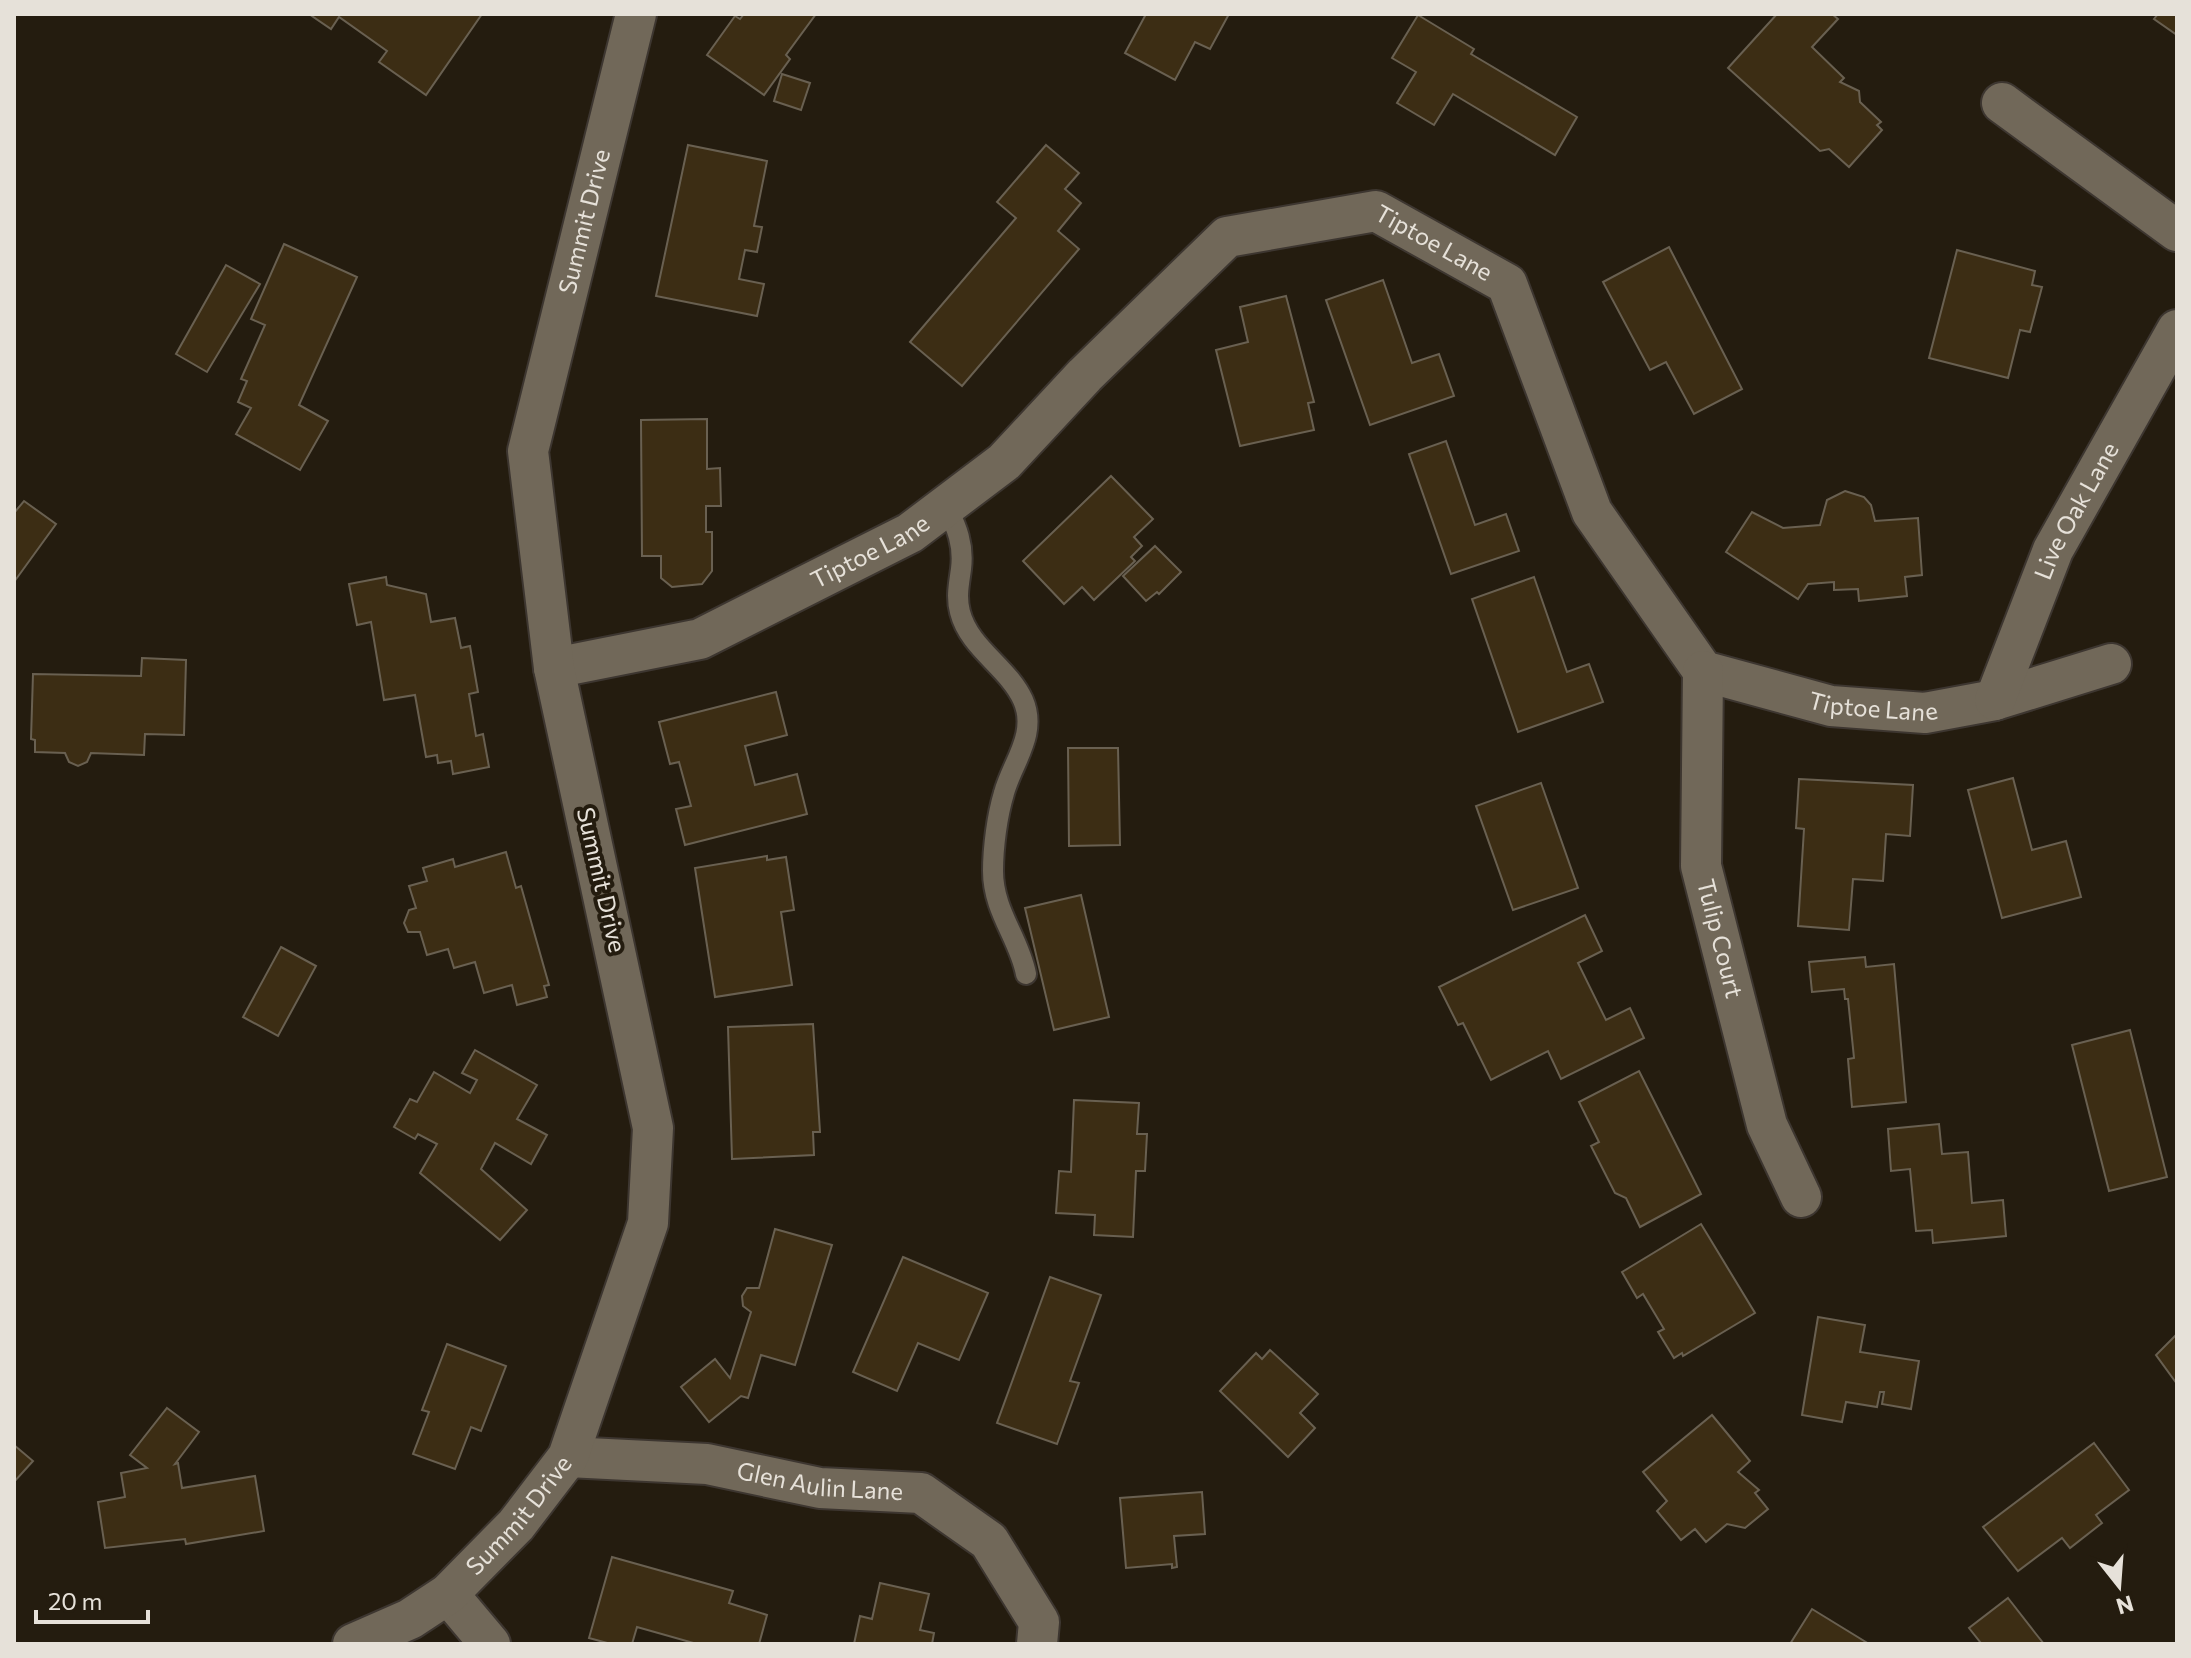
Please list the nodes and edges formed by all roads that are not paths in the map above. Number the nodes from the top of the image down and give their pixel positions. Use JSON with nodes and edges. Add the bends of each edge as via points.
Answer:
{"nodes":[{"id":1,"x":636,"y":14,"type":"edge"},
{"id":2,"x":2002,"y":103,"type":"dead end"},
{"id":3,"x":2177,"y":231,"type":"edge"},
{"id":4,"x":2177,"y":330,"type":"edge"},
{"id":5,"x":946,"y":506,"type":"junction"},
{"id":6,"x":2111,"y":664,"type":"dead end"},
{"id":7,"x":554,"y":668,"type":"junction"},
{"id":8,"x":1703,"y":671,"type":"junction"},
{"id":9,"x":1995,"y":700,"type":"junction"},
{"id":10,"x":1026,"y":974,"type":"dead end"},
{"id":11,"x":1801,"y":1197,"type":"dead end"},
{"id":12,"x":568,"y":1457,"type":"junction"},
{"id":13,"x":448,"y":1594,"type":"junction"},
{"id":14,"x":353,"y":1644,"type":"edge"},
{"id":15,"x":490,"y":1644,"type":"edge"},
{"id":16,"x":1037,"y":1644,"type":"edge"}],
"edges":[{"from":1,"to":7,"type":"street","name":"Summit Drive","via":[[528,451]]},
{"from":2,"to":3,"type":"street"},
{"from":4,"to":9,"type":"street","name":"Live Oak Lane","via":[[2053,550]]},
{"from":5,"to":7,"type":"street","name":"Tiptoe Lane","via":[[910,533],[700,639]]},
{"from":5,"to":8,"type":"street","name":"Tiptoe Lane","via":[[1004,462],[1227,237],[1376,211],[1507,284],[1592,512]]},
{"from":5,"to":10,"type":"lane","via":[[962,546],[960,613],[971,636],[1023,700],[1028,725],[1004,793],[993,871],[1001,916]]},
{"from":6,"to":9,"type":"street","name":"Tiptoe Lane"},
{"from":7,"to":12,"type":"street","name":"Summit Drive","via":[[653,1128],[648,1223]]},
{"from":8,"to":9,"type":"street","name":"Tiptoe Lane","via":[[1831,706],[1925,713]]},
{"from":8,"to":11,"type":"street","name":"Tulip Court","via":[[1701,866],[1767,1125]]},
{"from":12,"to":13,"type":"street","name":"Summit Drive","via":[[516,1525]]},
{"from":12,"to":16,"type":"street","name":"Glen Aulin Lane","via":[[707,1464],[820,1488],[921,1493],[989,1541],[1039,1622]]},
{"from":13,"to":14,"type":"street","name":"Summit Drive","via":[[410,1619]]},
{"from":13,"to":15,"type":"street"}]}
